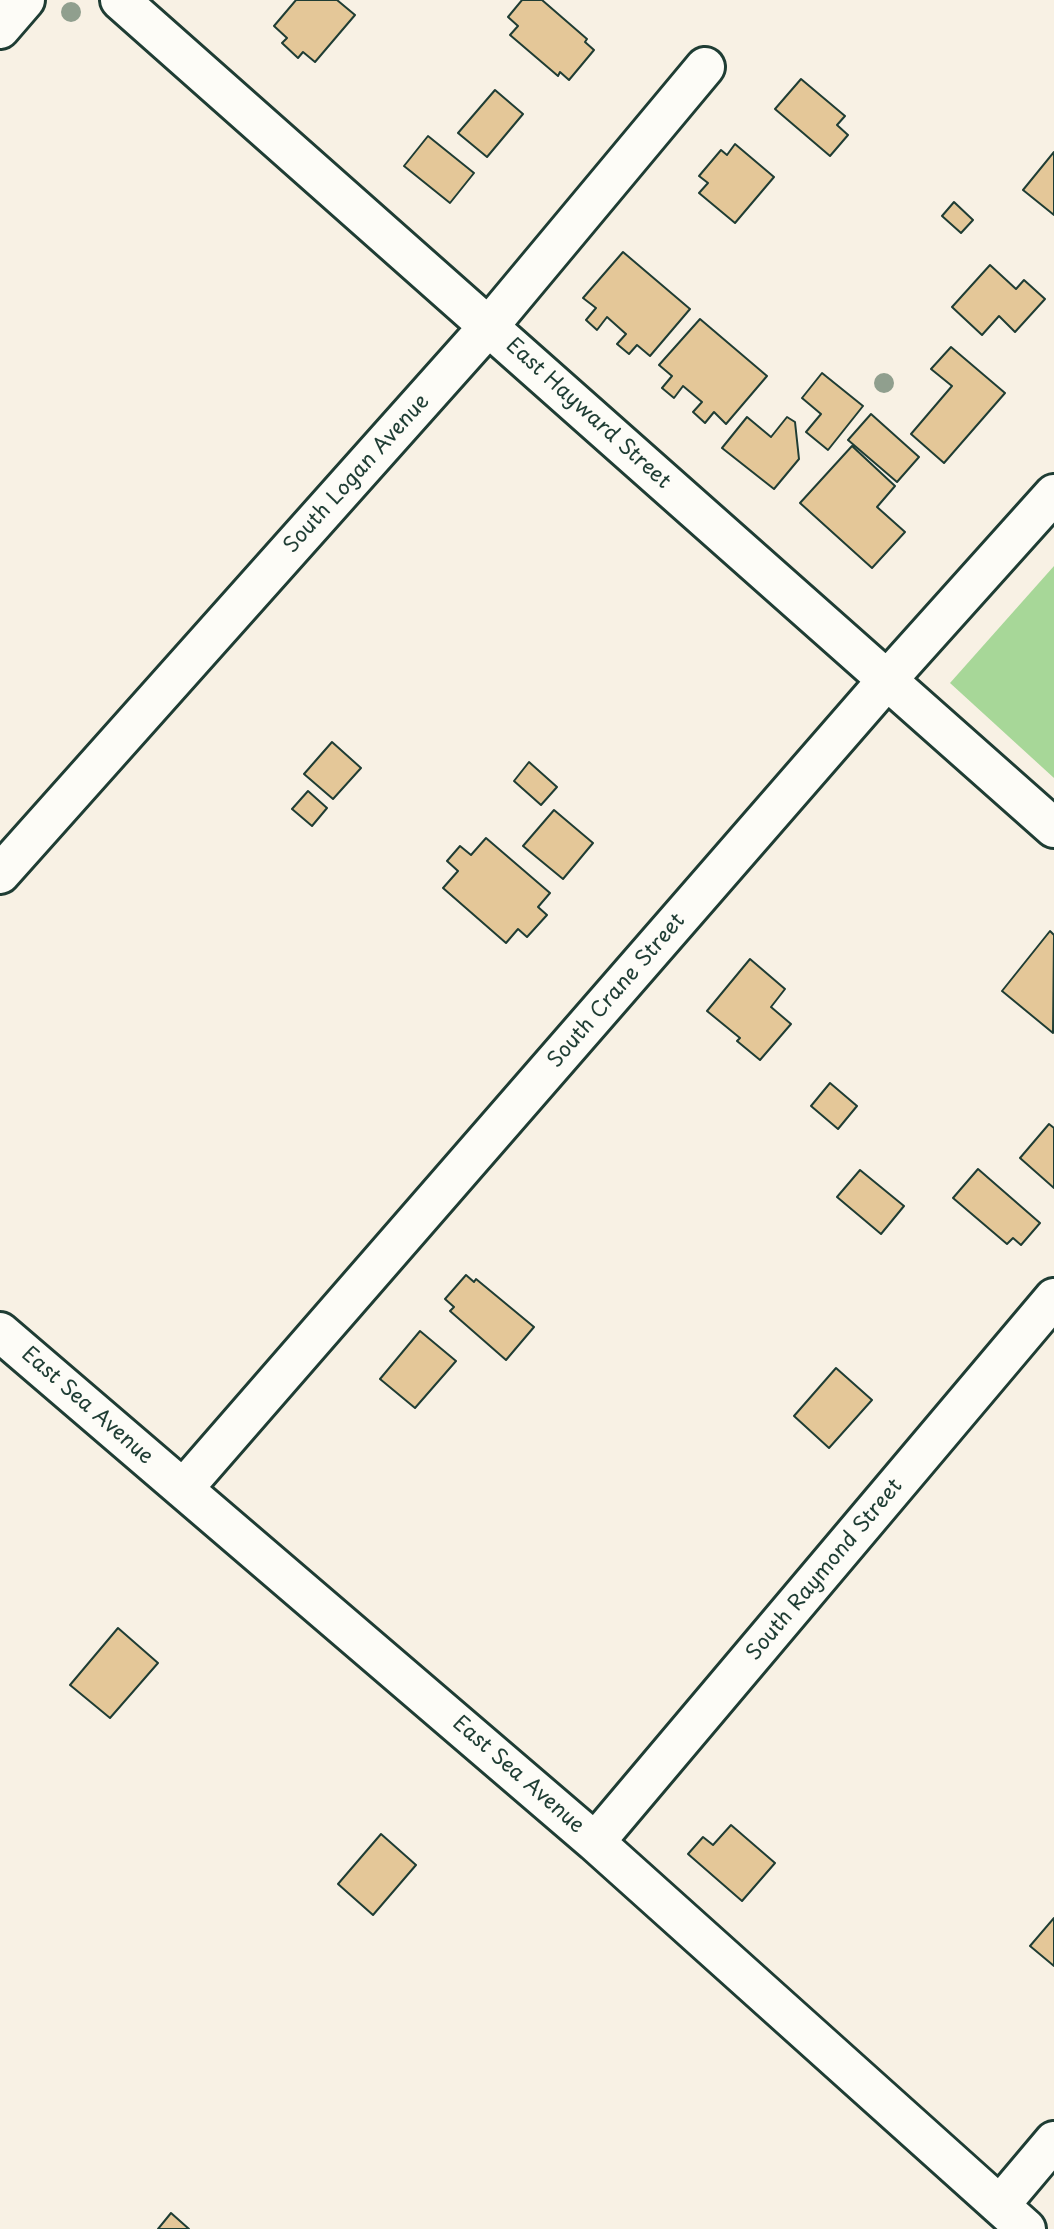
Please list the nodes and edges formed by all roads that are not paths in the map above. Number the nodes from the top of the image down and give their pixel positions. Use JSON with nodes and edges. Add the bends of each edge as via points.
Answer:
{"nodes":[{"id":1,"x":25,"y":0,"type":"edge"},
{"id":2,"x":120,"y":0,"type":"edge"},
{"id":3,"x":0,"y":29,"type":"edge"},
{"id":4,"x":705,"y":67,"type":"dead end"},
{"id":5,"x":489,"y":326,"type":"junction"},
{"id":6,"x":1054,"y":494,"type":"edge"},
{"id":7,"x":887,"y":680,"type":"junction"},
{"id":8,"x":1054,"y":828,"type":"edge"},
{"id":9,"x":0,"y":874,"type":"edge"},
{"id":10,"x":1054,"y":1298,"type":"edge"},
{"id":11,"x":0,"y":1332,"type":"edge"},
{"id":12,"x":183,"y":1489,"type":"junction"},
{"id":13,"x":595,"y":1842,"type":"junction"},
{"id":14,"x":1054,"y":2141,"type":"edge"},
{"id":15,"x":1013,"y":2217,"type":"edge"}],
"edges":[{"from":1,"to":3,"type":"street"},
{"from":2,"to":5,"type":"street","name":"East Hayward Street"},
{"from":4,"to":5,"type":"street","name":"South Logan Avenue"},
{"from":5,"to":7,"type":"street","name":"East Hayward Street"},
{"from":5,"to":9,"type":"street","name":"South Logan Avenue"},
{"from":6,"to":7,"type":"street","name":"South Crane Street"},
{"from":7,"to":8,"type":"street","name":"East Hayward Street"},
{"from":7,"to":12,"type":"street","name":"South Crane Street"},
{"from":10,"to":13,"type":"street","name":"South Raymond Street"},
{"from":11,"to":12,"type":"street","name":"East Sea Avenue"},
{"from":12,"to":13,"type":"street","name":"East Sea Avenue"},
{"from":13,"to":15,"type":"street","name":"East Sea Avenue"},
{"from":14,"to":15,"type":"street"}]}
